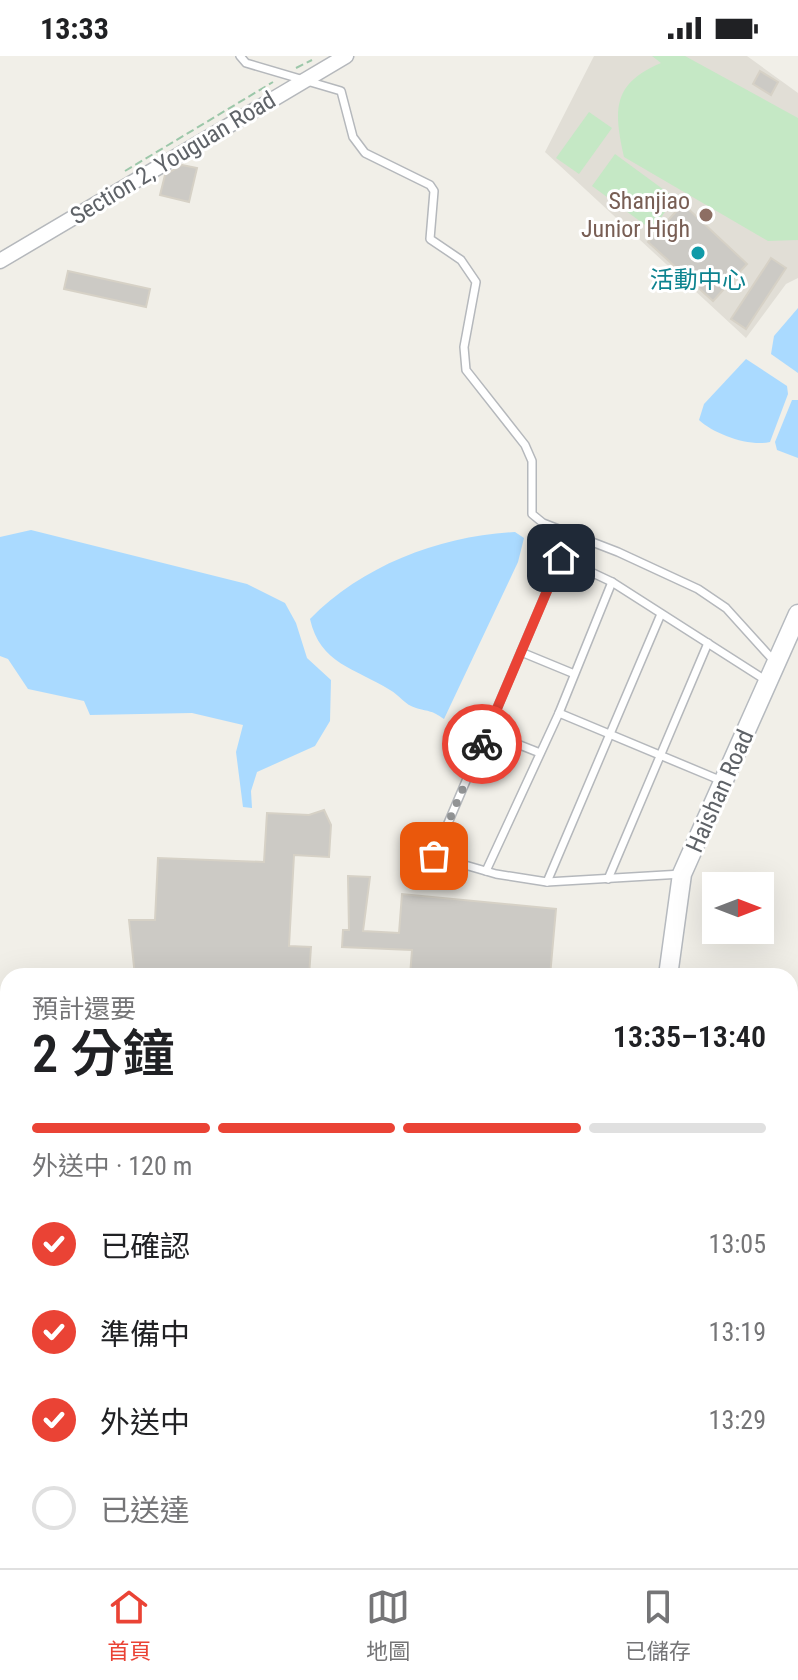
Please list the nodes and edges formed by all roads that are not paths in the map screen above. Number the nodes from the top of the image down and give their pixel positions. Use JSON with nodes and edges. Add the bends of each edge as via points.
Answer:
{"nodes":[{"id":1,"x":240,"y":56,"type":"edge"},
{"id":2,"x":346,"y":56,"type":"edge"},
{"id":3,"x":306,"y":79,"type":"junction"},
{"id":4,"x":0,"y":261,"type":"edge"},
{"id":5,"x":612,"y":582,"type":"junction"},
{"id":6,"x":661,"y":614,"type":"junction"},
{"id":7,"x":798,"y":614,"type":"edge"},
{"id":8,"x":708,"y":643,"type":"junction"},
{"id":9,"x":521,"y":652,"type":"junction"},
{"id":10,"x":775,"y":663,"type":"junction"},
{"id":11,"x":572,"y":673,"type":"junction"},
{"id":12,"x":769,"y":682,"type":"junction"},
{"id":13,"x":559,"y":713,"type":"junction"},
{"id":14,"x":487,"y":732,"type":"junction"},
{"id":15,"x":609,"y":734,"type":"junction"},
{"id":16,"x":540,"y":753,"type":"junction"},
{"id":17,"x":660,"y":755,"type":"junction"},
{"id":18,"x":724,"y":782,"type":"junction"},
{"id":19,"x":486,"y":871,"type":"junction"},
{"id":20,"x":682,"y":874,"type":"junction"},
{"id":21,"x":608,"y":879,"type":"junction"},
{"id":22,"x":547,"y":882,"type":"junction"},
{"id":23,"x":669,"y":968,"type":"edge"}],
"edges":[{"from":1,"to":3,"type":"lane","via":[[246,63]]},
{"from":2,"to":3,"type":"street","name":"Section 2, Youguan Road"},
{"from":3,"to":4,"type":"street","name":"Section 2, Youguan Road"},
{"from":3,"to":10,"type":"lane","via":[[341,91],[353,137],[365,153],[434,191],[430,239],[461,260],[476,282],[464,347],[466,370],[525,445],[532,461],[532,514],[698,589],[726,608]]},
{"from":5,"to":6,"type":"lane"},
{"from":5,"to":9,"type":"lane","via":[[561,558]]},
{"from":5,"to":11,"type":"lane"},
{"from":6,"to":8,"type":"lane"},
{"from":6,"to":15,"type":"lane"},
{"from":7,"to":10,"type":"main road","name":"Haishan Road"},
{"from":8,"to":12,"type":"lane"},
{"from":8,"to":17,"type":"lane"},
{"from":9,"to":11,"type":"lane"},
{"from":9,"to":14,"type":"lane"},
{"from":10,"to":12,"type":"main road","name":"Haishan Road"},
{"from":11,"to":13,"type":"lane"},
{"from":12,"to":18,"type":"main road","name":"Haishan Road"},
{"from":13,"to":15,"type":"lane"},
{"from":13,"to":16,"type":"lane"},
{"from":14,"to":16,"type":"lane"},
{"from":14,"to":19,"type":"lane","via":[[434,856]]},
{"from":15,"to":17,"type":"lane"},
{"from":15,"to":22,"type":"lane"},
{"from":16,"to":19,"type":"lane"},
{"from":17,"to":18,"type":"lane"},
{"from":17,"to":21,"type":"lane"},
{"from":18,"to":20,"type":"main road","name":"Haishan Road"},
{"from":19,"to":22,"type":"lane"},
{"from":20,"to":21,"type":"lane"},
{"from":20,"to":23,"type":"main road","name":"Haishan Road"},
{"from":21,"to":22,"type":"lane"}]}
